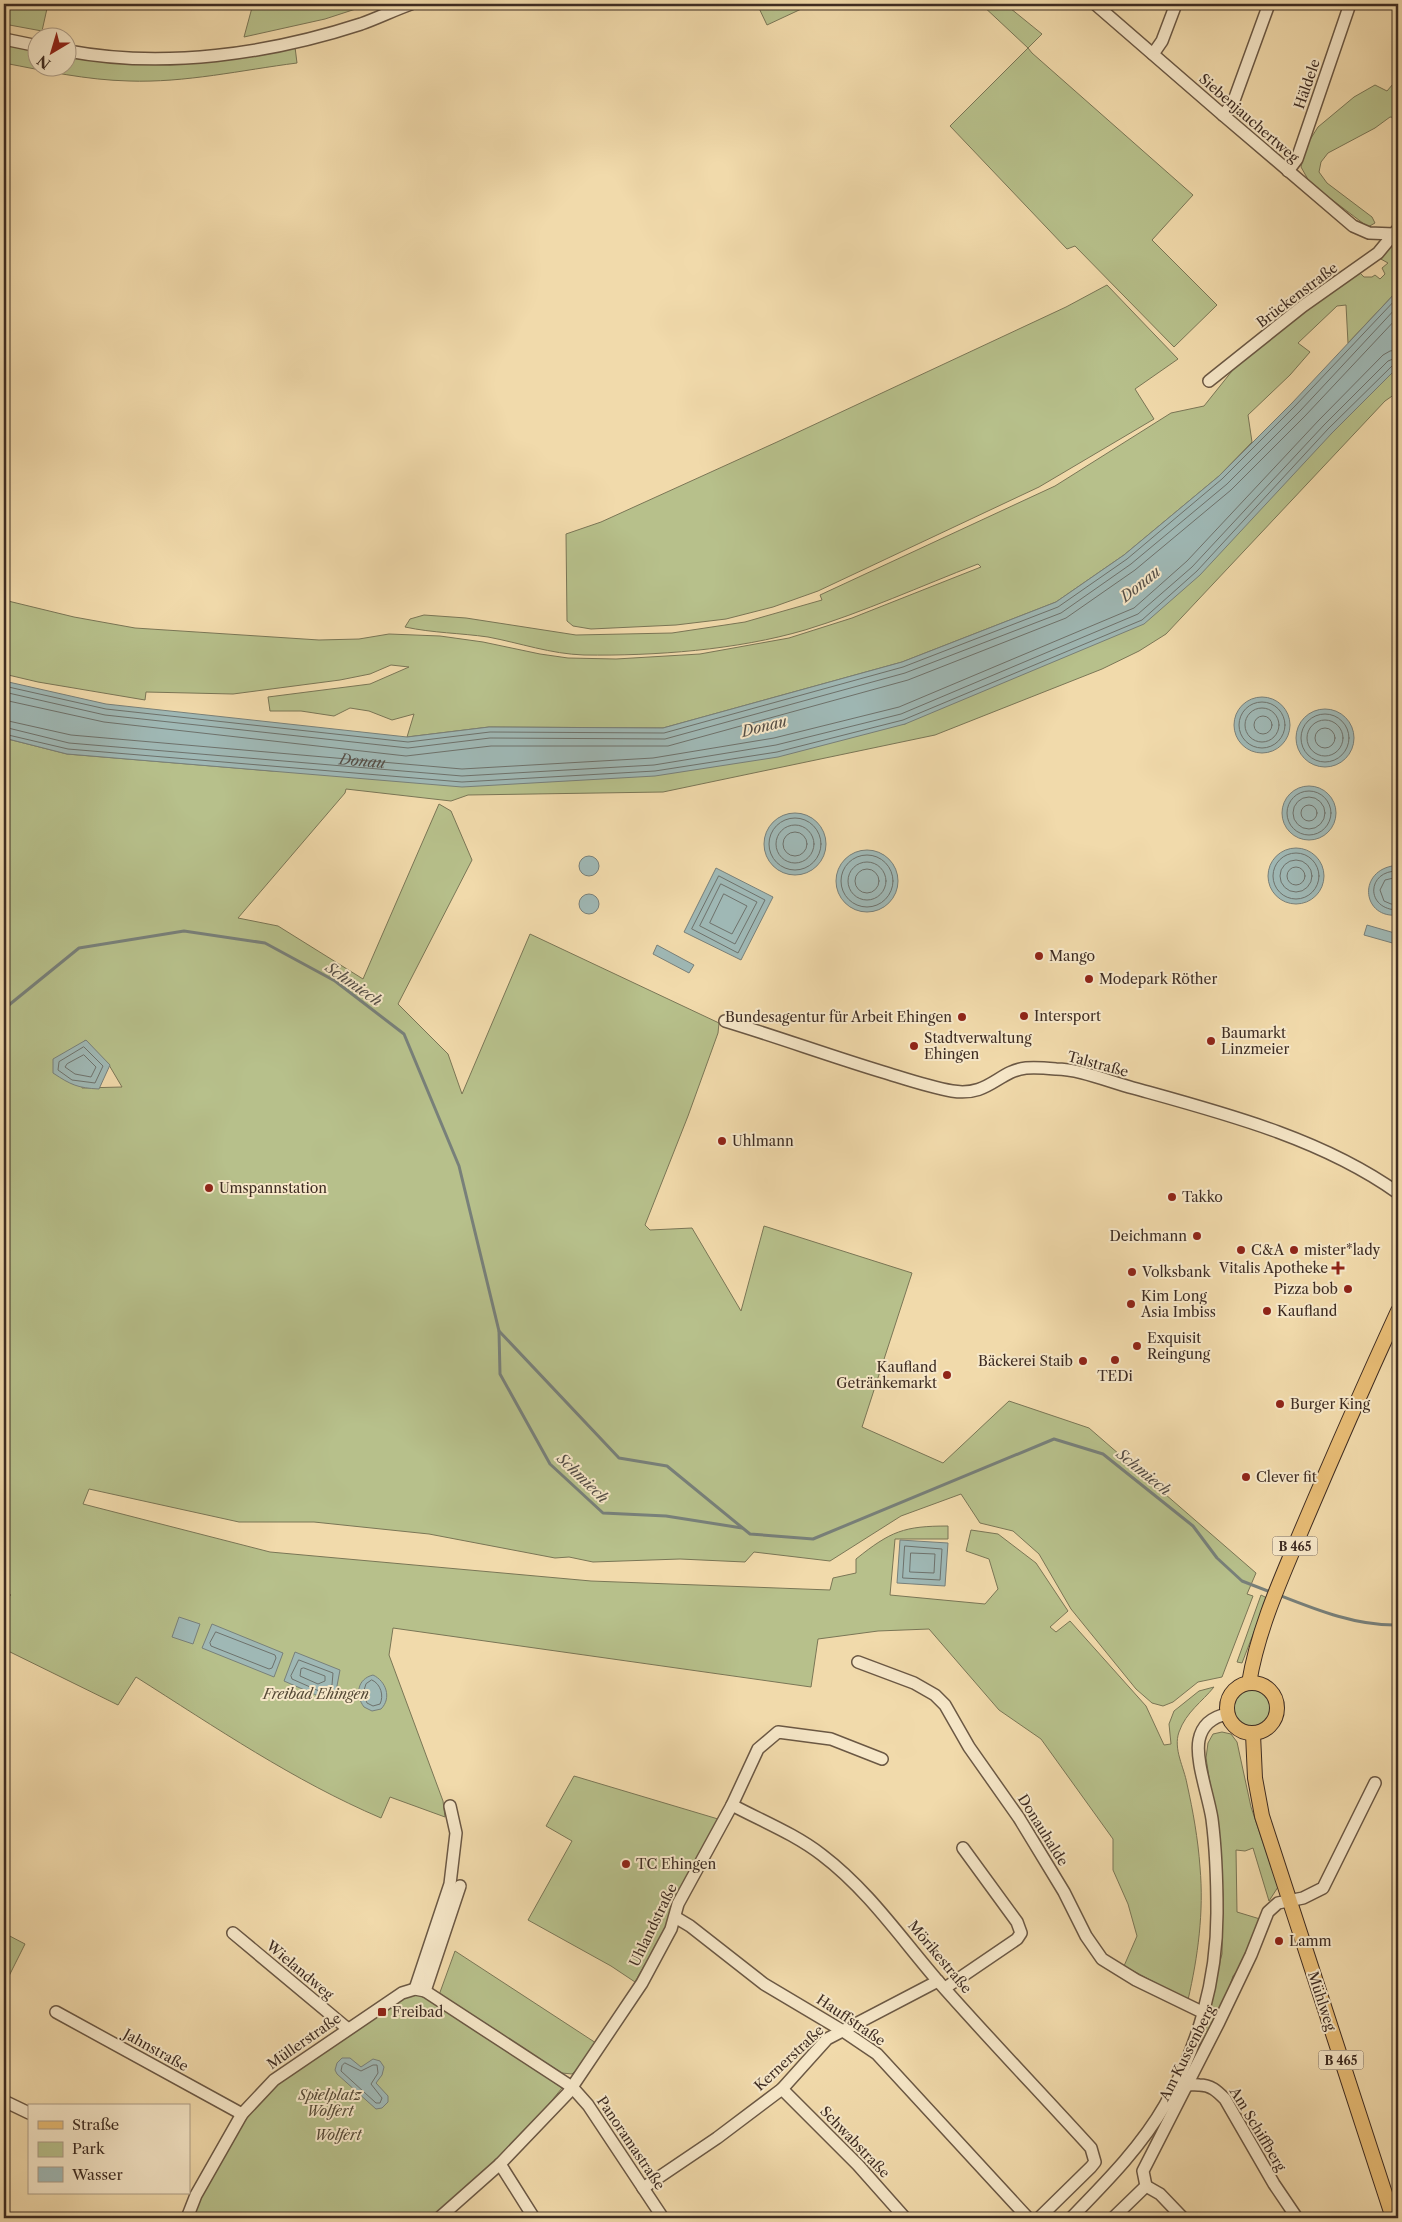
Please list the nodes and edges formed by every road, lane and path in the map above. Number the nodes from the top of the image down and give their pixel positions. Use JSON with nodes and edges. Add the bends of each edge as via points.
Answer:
{"nodes":[{"id":1,"x":411,"y":4,"type":"edge"},
{"id":2,"x":1095,"y":4,"type":"edge"},
{"id":3,"x":1176,"y":4,"type":"edge"},
{"id":4,"x":1269,"y":4,"type":"edge"},
{"id":5,"x":1350,"y":4,"type":"edge"},
{"id":6,"x":4,"y":39,"type":"edge"},
{"id":7,"x":28,"y":44,"type":"edge"},
{"id":8,"x":78,"y":52,"type":"edge"},
{"id":9,"x":1153,"y":54,"type":"junction"},
{"id":10,"x":1223,"y":115,"type":"junction"},
{"id":11,"x":1288,"y":170,"type":"junction"},
{"id":12,"x":1396,"y":231,"type":"edge"},
{"id":13,"x":1209,"y":381,"type":"dead end"},
{"id":14,"x":725,"y":1020,"type":"dead end"},
{"id":15,"x":1393,"y":1186,"type":"edge"},
{"id":16,"x":1398,"y":1193,"type":"edge"},
{"id":17,"x":1398,"y":1311,"type":"edge"},
{"id":18,"x":858,"y":1662,"type":"dead end"},
{"id":19,"x":1249,"y":1683,"type":"junction"},
{"id":20,"x":1227,"y":1714,"type":"junction"},
{"id":21,"x":1254,"y":1734,"type":"junction"},
{"id":22,"x":882,"y":1760,"type":"dead end"},
{"id":23,"x":1376,"y":1783,"type":"dead end"},
{"id":24,"x":732,"y":1805,"type":"junction"},
{"id":25,"x":450,"y":1806,"type":"dead end"},
{"id":26,"x":963,"y":1848,"type":"dead end"},
{"id":27,"x":1290,"y":1900,"type":"junction"},
{"id":28,"x":675,"y":1917,"type":"junction"},
{"id":29,"x":233,"y":1933,"type":"dead end"},
{"id":30,"x":941,"y":1984,"type":"junction"},
{"id":31,"x":420,"y":1990,"type":"junction"},
{"id":32,"x":56,"y":2012,"type":"dead end"},
{"id":33,"x":1204,"y":2013,"type":"junction"},
{"id":34,"x":348,"y":2029,"type":"junction"},
{"id":35,"x":843,"y":2031,"type":"junction"},
{"id":36,"x":1181,"y":2084,"type":"junction"},
{"id":37,"x":572,"y":2087,"type":"junction"},
{"id":38,"x":782,"y":2089,"type":"junction"},
{"id":39,"x":4,"y":2101,"type":"edge"},
{"id":40,"x":28,"y":2113,"type":"edge"},
{"id":41,"x":242,"y":2114,"type":"junction"},
{"id":42,"x":500,"y":2164,"type":"junction"},
{"id":43,"x":1146,"y":2186,"type":"junction"},
{"id":44,"x":643,"y":2188,"type":"junction"},
{"id":45,"x":192,"y":2193,"type":"edge"},
{"id":46,"x":187,"y":2218,"type":"edge"},
{"id":47,"x":439,"y":2218,"type":"edge"},
{"id":48,"x":534,"y":2218,"type":"edge"},
{"id":49,"x":663,"y":2218,"type":"edge"},
{"id":50,"x":905,"y":2218,"type":"edge"},
{"id":51,"x":1028,"y":2218,"type":"edge"},
{"id":52,"x":1039,"y":2218,"type":"edge"},
{"id":53,"x":1071,"y":2218,"type":"edge"},
{"id":54,"x":1112,"y":2218,"type":"edge"},
{"id":55,"x":1183,"y":2218,"type":"edge"},
{"id":56,"x":1297,"y":2218,"type":"edge"},
{"id":57,"x":1394,"y":2218,"type":"edge"}],
"edges":[{"from":1,"to":8,"type":"street","via":[[362,24],[315,37],[212,56],[138,58]]},
{"from":2,"to":9,"type":"street","name":"Siebenjauchertweg"},
{"from":3,"to":9,"type":"street","via":[[1162,41]]},
{"from":4,"to":10,"type":"street","via":[[1233,103]]},
{"from":5,"to":11,"type":"street","name":"Häldele","via":[[1297,159]]},
{"from":6,"to":7,"type":"street"},
{"from":9,"to":10,"type":"street","name":"Siebenjauchertweg"},
{"from":10,"to":11,"type":"street","name":"Siebenjauchertweg"},
{"from":11,"to":12,"type":"street","name":"Siebenjauchertweg","via":[[1353,226],[1369,233]]},
{"from":12,"to":13,"type":"street","name":"Brückenstraße","via":[[1378,253]]},
{"from":14,"to":15,"type":"street","name":"Talstraße","via":[[841,1060],[954,1092],[975,1091],[1025,1068],[1063,1069],[1258,1126],[1316,1148]]},
{"from":15,"to":16,"type":"street","name":"Talstraße"},
{"from":17,"to":19,"type":"main road","number":"B 465","via":[[1271,1604],[1258,1640]]},
{"from":18,"to":33,"type":"street","name":"Donauhalde","via":[[914,1683],[945,1705],[969,1747],[1019,1818],[1102,1959],[1136,1980]]},
{"from":19,"to":20,"type":"main road","via":[[1233,1691],[1226,1706]]},
{"from":19,"to":21,"type":"main road","via":[[1267,1687],[1277,1702],[1278,1711],[1270,1727]]},
{"from":20,"to":21,"type":"main road","via":[[1237,1729]]},
{"from":20,"to":33,"type":"street","via":[[1212,1718],[1199,1740],[1212,1818],[1217,1882],[1217,1933]]},
{"from":21,"to":27,"type":"main road","number":"B 465","via":[[1255,1778],[1262,1816]]},
{"from":22,"to":24,"type":"street","name":"Uhlandstraße","via":[[831,1739],[778,1732],[758,1749]]},
{"from":23,"to":27,"type":"street","via":[[1323,1888],[1304,1898]]},
{"from":24,"to":28,"type":"street","name":"Uhlandstraße","via":[[678,1904]]},
{"from":24,"to":30,"type":"street","name":"Mörikestraße","via":[[787,1832],[821,1854],[884,1914]]},
{"from":25,"to":31,"type":"street","via":[[456,1833],[455,1885]]},
{"from":26,"to":30,"type":"street","name":"Kernerstraße","via":[[1017,1922],[1021,1933]]},
{"from":27,"to":36,"type":"street","name":"Am Kussenberg","via":[[1278,1903],[1268,1912],[1251,1955]]},
{"from":27,"to":57,"type":"main road","name":"Mühlweg","number":"B 465"},
{"from":28,"to":35,"type":"street","name":"Hauffstraße","via":[[764,1984]]},
{"from":28,"to":37,"type":"street","name":"Uhlandstraße","via":[[642,1982]]},
{"from":29,"to":34,"type":"street","name":"Wielandweg"},
{"from":30,"to":35,"type":"street","name":"Kernerstraße"},
{"from":30,"to":52,"type":"street","name":"Mörikestraße","via":[[1091,2148],[1095,2162]]},
{"from":31,"to":34,"type":"street","name":"Müllerstraße","via":[[402,1993]]},
{"from":31,"to":37,"type":"street"},
{"from":32,"to":41,"type":"street","name":"Jahnstraße"},
{"from":33,"to":36,"type":"street"},
{"from":34,"to":41,"type":"street","name":"Müllerstraße","via":[[274,2080]]},
{"from":35,"to":38,"type":"street","name":"Kernerstraße","via":[[827,2039]]},
{"from":35,"to":51,"type":"street","name":"Hauffstraße","via":[[877,2054]]},
{"from":36,"to":43,"type":"street","name":"Am Kussenberg","via":[[1143,2171]]},
{"from":36,"to":53,"type":"street","via":[[1142,2139]]},
{"from":36,"to":56,"type":"street","name":"Am Schiffberg","via":[[1216,2089],[1225,2099]]},
{"from":37,"to":42,"type":"street","name":"Uhlandstraße"},
{"from":37,"to":44,"type":"street","name":"Panoramastraße"},
{"from":38,"to":44,"type":"street","name":"Kernerstraße"},
{"from":38,"to":50,"type":"street","name":"Schwabstraße","via":[[858,2165]]},
{"from":39,"to":40,"type":"street"},
{"from":41,"to":45,"type":"street","name":"Müllerstraße"},
{"from":42,"to":47,"type":"street","name":"Uhlandstraße"},
{"from":42,"to":48,"type":"street"},
{"from":43,"to":54,"type":"street"},
{"from":43,"to":55,"type":"street","via":[[1160,2194]]},
{"from":44,"to":49,"type":"street","name":"Panoramastraße"},
{"from":45,"to":46,"type":"street","name":"Müllerstraße"}]}
